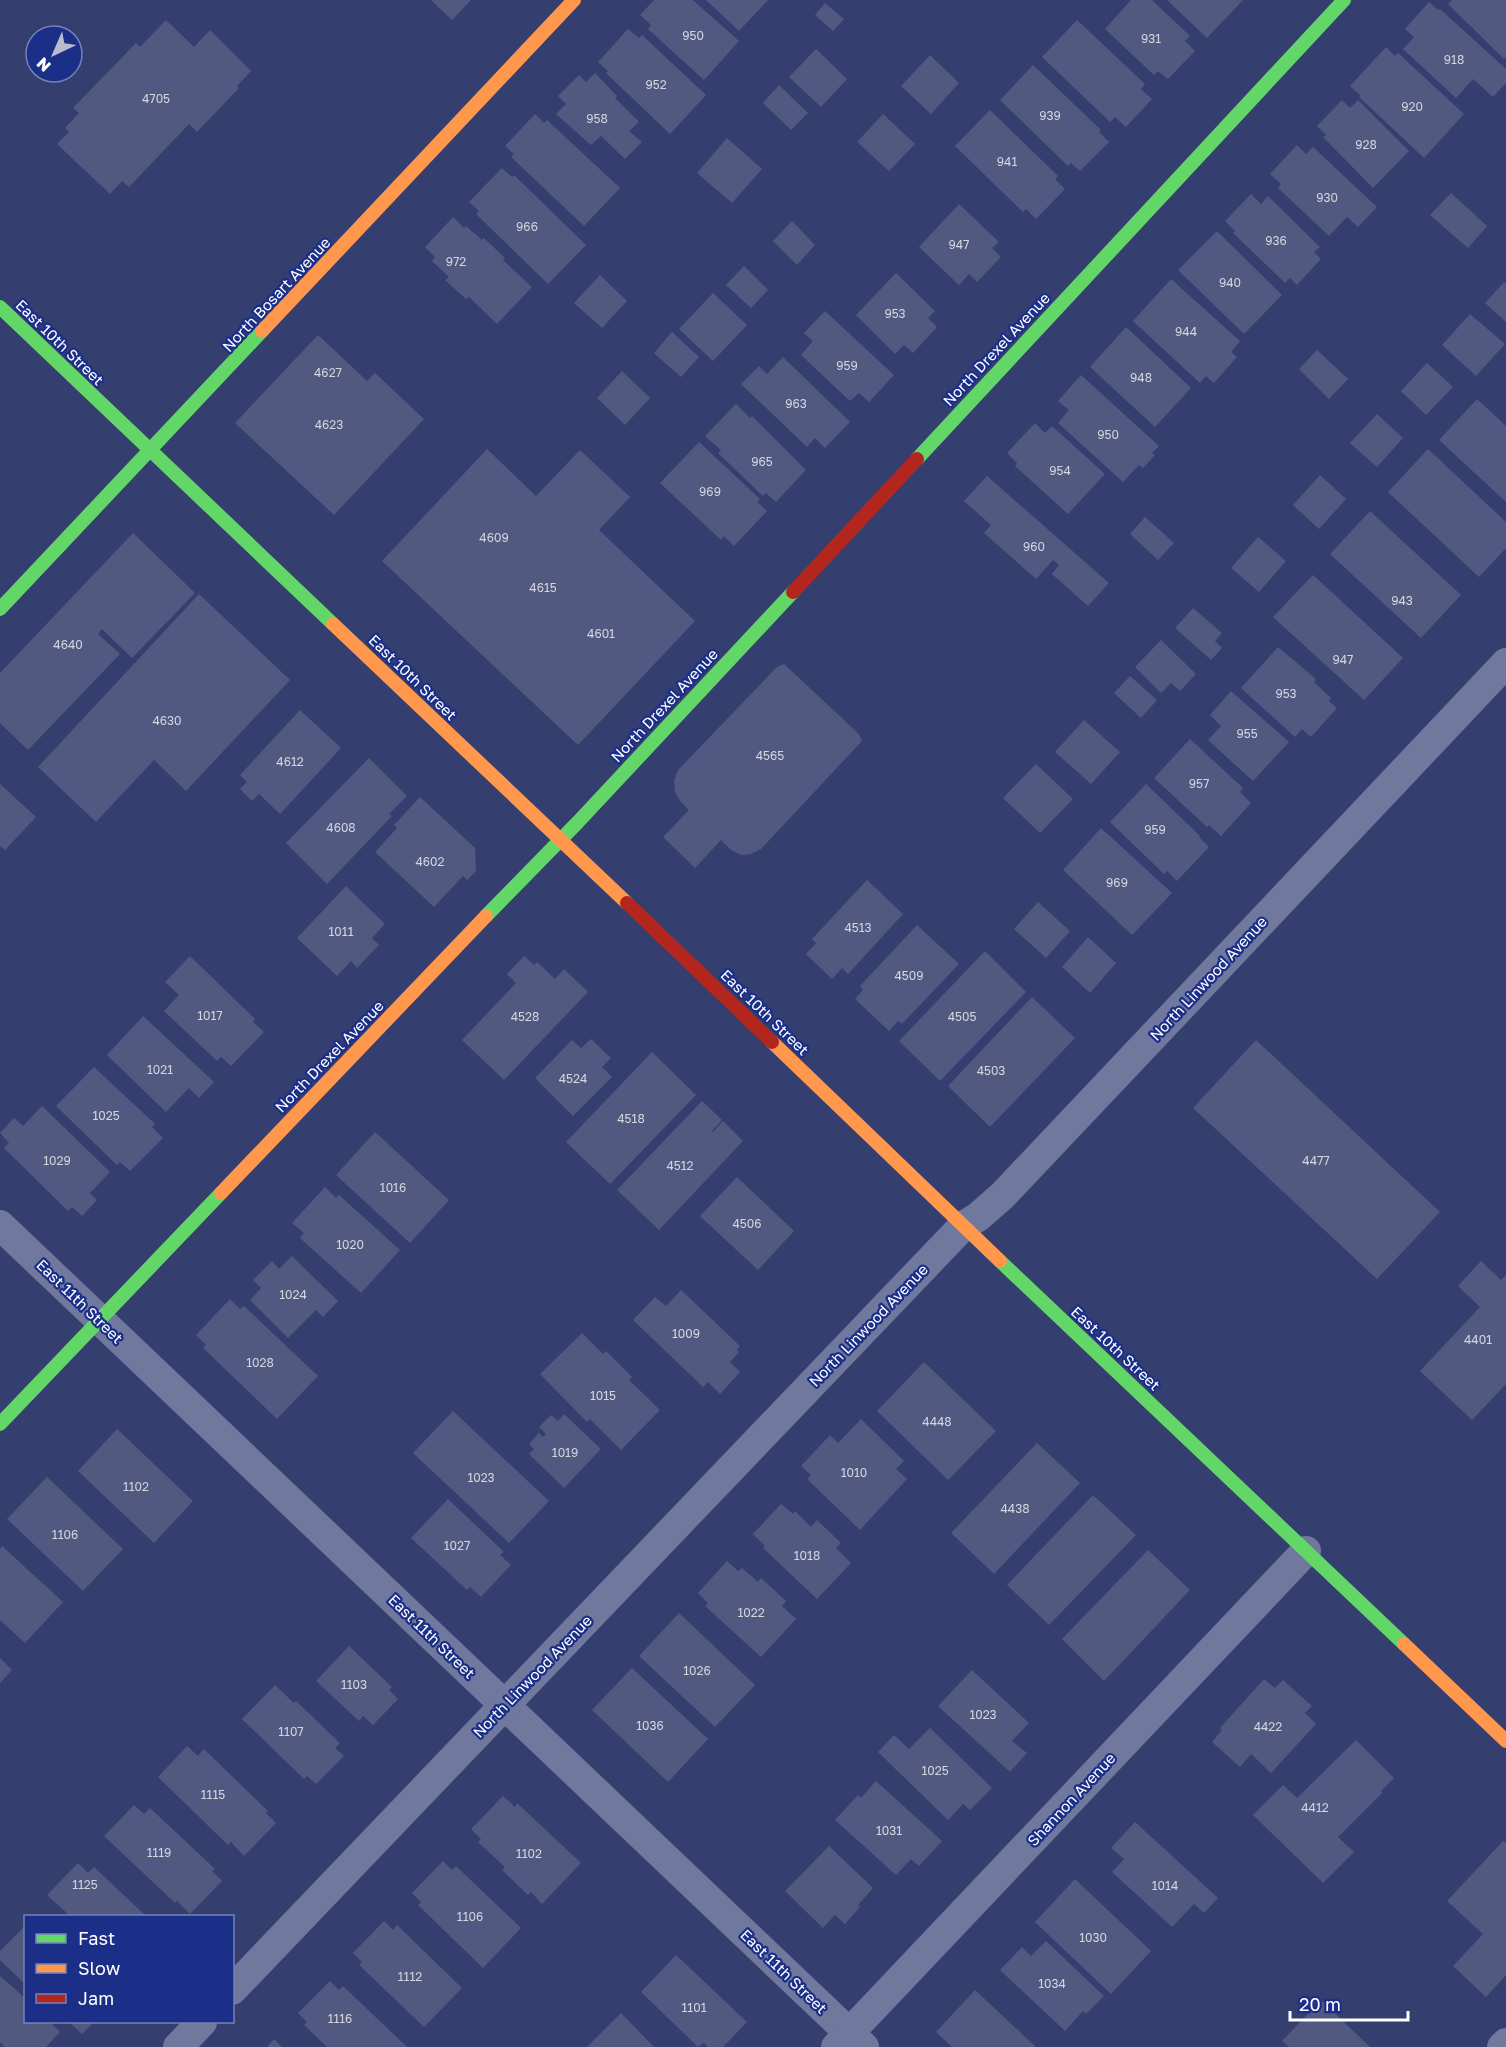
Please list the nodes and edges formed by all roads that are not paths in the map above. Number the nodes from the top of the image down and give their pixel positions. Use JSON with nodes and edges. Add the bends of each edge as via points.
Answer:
{"nodes":[{"id":1,"x":574,"y":0,"type":"edge"},
{"id":2,"x":1344,"y":0,"type":"edge"},
{"id":3,"x":0,"y":307,"type":"edge"},
{"id":4,"x":150,"y":452,"type":"junction"},
{"id":5,"x":0,"y":609,"type":"edge"},
{"id":6,"x":1506,"y":663,"type":"edge"},
{"id":7,"x":559,"y":840,"type":"junction"},
{"id":8,"x":0,"y":1225,"type":"edge"},
{"id":9,"x":963,"y":1226,"type":"junction"},
{"id":10,"x":100,"y":1319,"type":"junction"},
{"id":11,"x":0,"y":1424,"type":"edge"},
{"id":12,"x":1306,"y":1551,"type":"junction"},
{"id":13,"x":505,"y":1705,"type":"junction"},
{"id":14,"x":1506,"y":1741,"type":"edge"},
{"id":15,"x":234,"y":1988,"type":"edge"},
{"id":16,"x":201,"y":2023,"type":"edge"},
{"id":17,"x":850,"y":2042,"type":"edge"},
{"id":18,"x":1506,"y":2043,"type":"edge"},
{"id":19,"x":178,"y":2047,"type":"edge"},
{"id":20,"x":1502,"y":2047,"type":"edge"}],
"edges":[{"from":1,"to":4,"type":"street","name":"North Bosart Avenue"},
{"from":2,"to":7,"type":"street","name":"North Drexel Avenue"},
{"from":3,"to":4,"type":"street","name":"East 10th Street"},
{"from":4,"to":5,"type":"street","name":"North Bosart Avenue"},
{"from":4,"to":7,"type":"street","name":"East 10th Street"},
{"from":6,"to":9,"type":"street","name":"North Linwood Avenue","via":[[1003,1195]]},
{"from":7,"to":9,"type":"street","name":"East 10th Street"},
{"from":7,"to":10,"type":"street","name":"North Drexel Avenue"},
{"from":8,"to":10,"type":"street","name":"East 11th Street"},
{"from":9,"to":12,"type":"street","name":"East 10th Street"},
{"from":9,"to":13,"type":"street","name":"North Linwood Avenue"},
{"from":10,"to":11,"type":"street","name":"North Drexel Avenue"},
{"from":10,"to":13,"type":"street","name":"East 11th Street"},
{"from":12,"to":14,"type":"street","name":"East 10th Street"},
{"from":12,"to":17,"type":"street","name":"Shannon Avenue"},
{"from":13,"to":15,"type":"street","name":"North Linwood Avenue"},
{"from":13,"to":17,"type":"street","name":"East 11th Street"},
{"from":16,"to":19,"type":"street"},
{"from":18,"to":20,"type":"street"}]}
